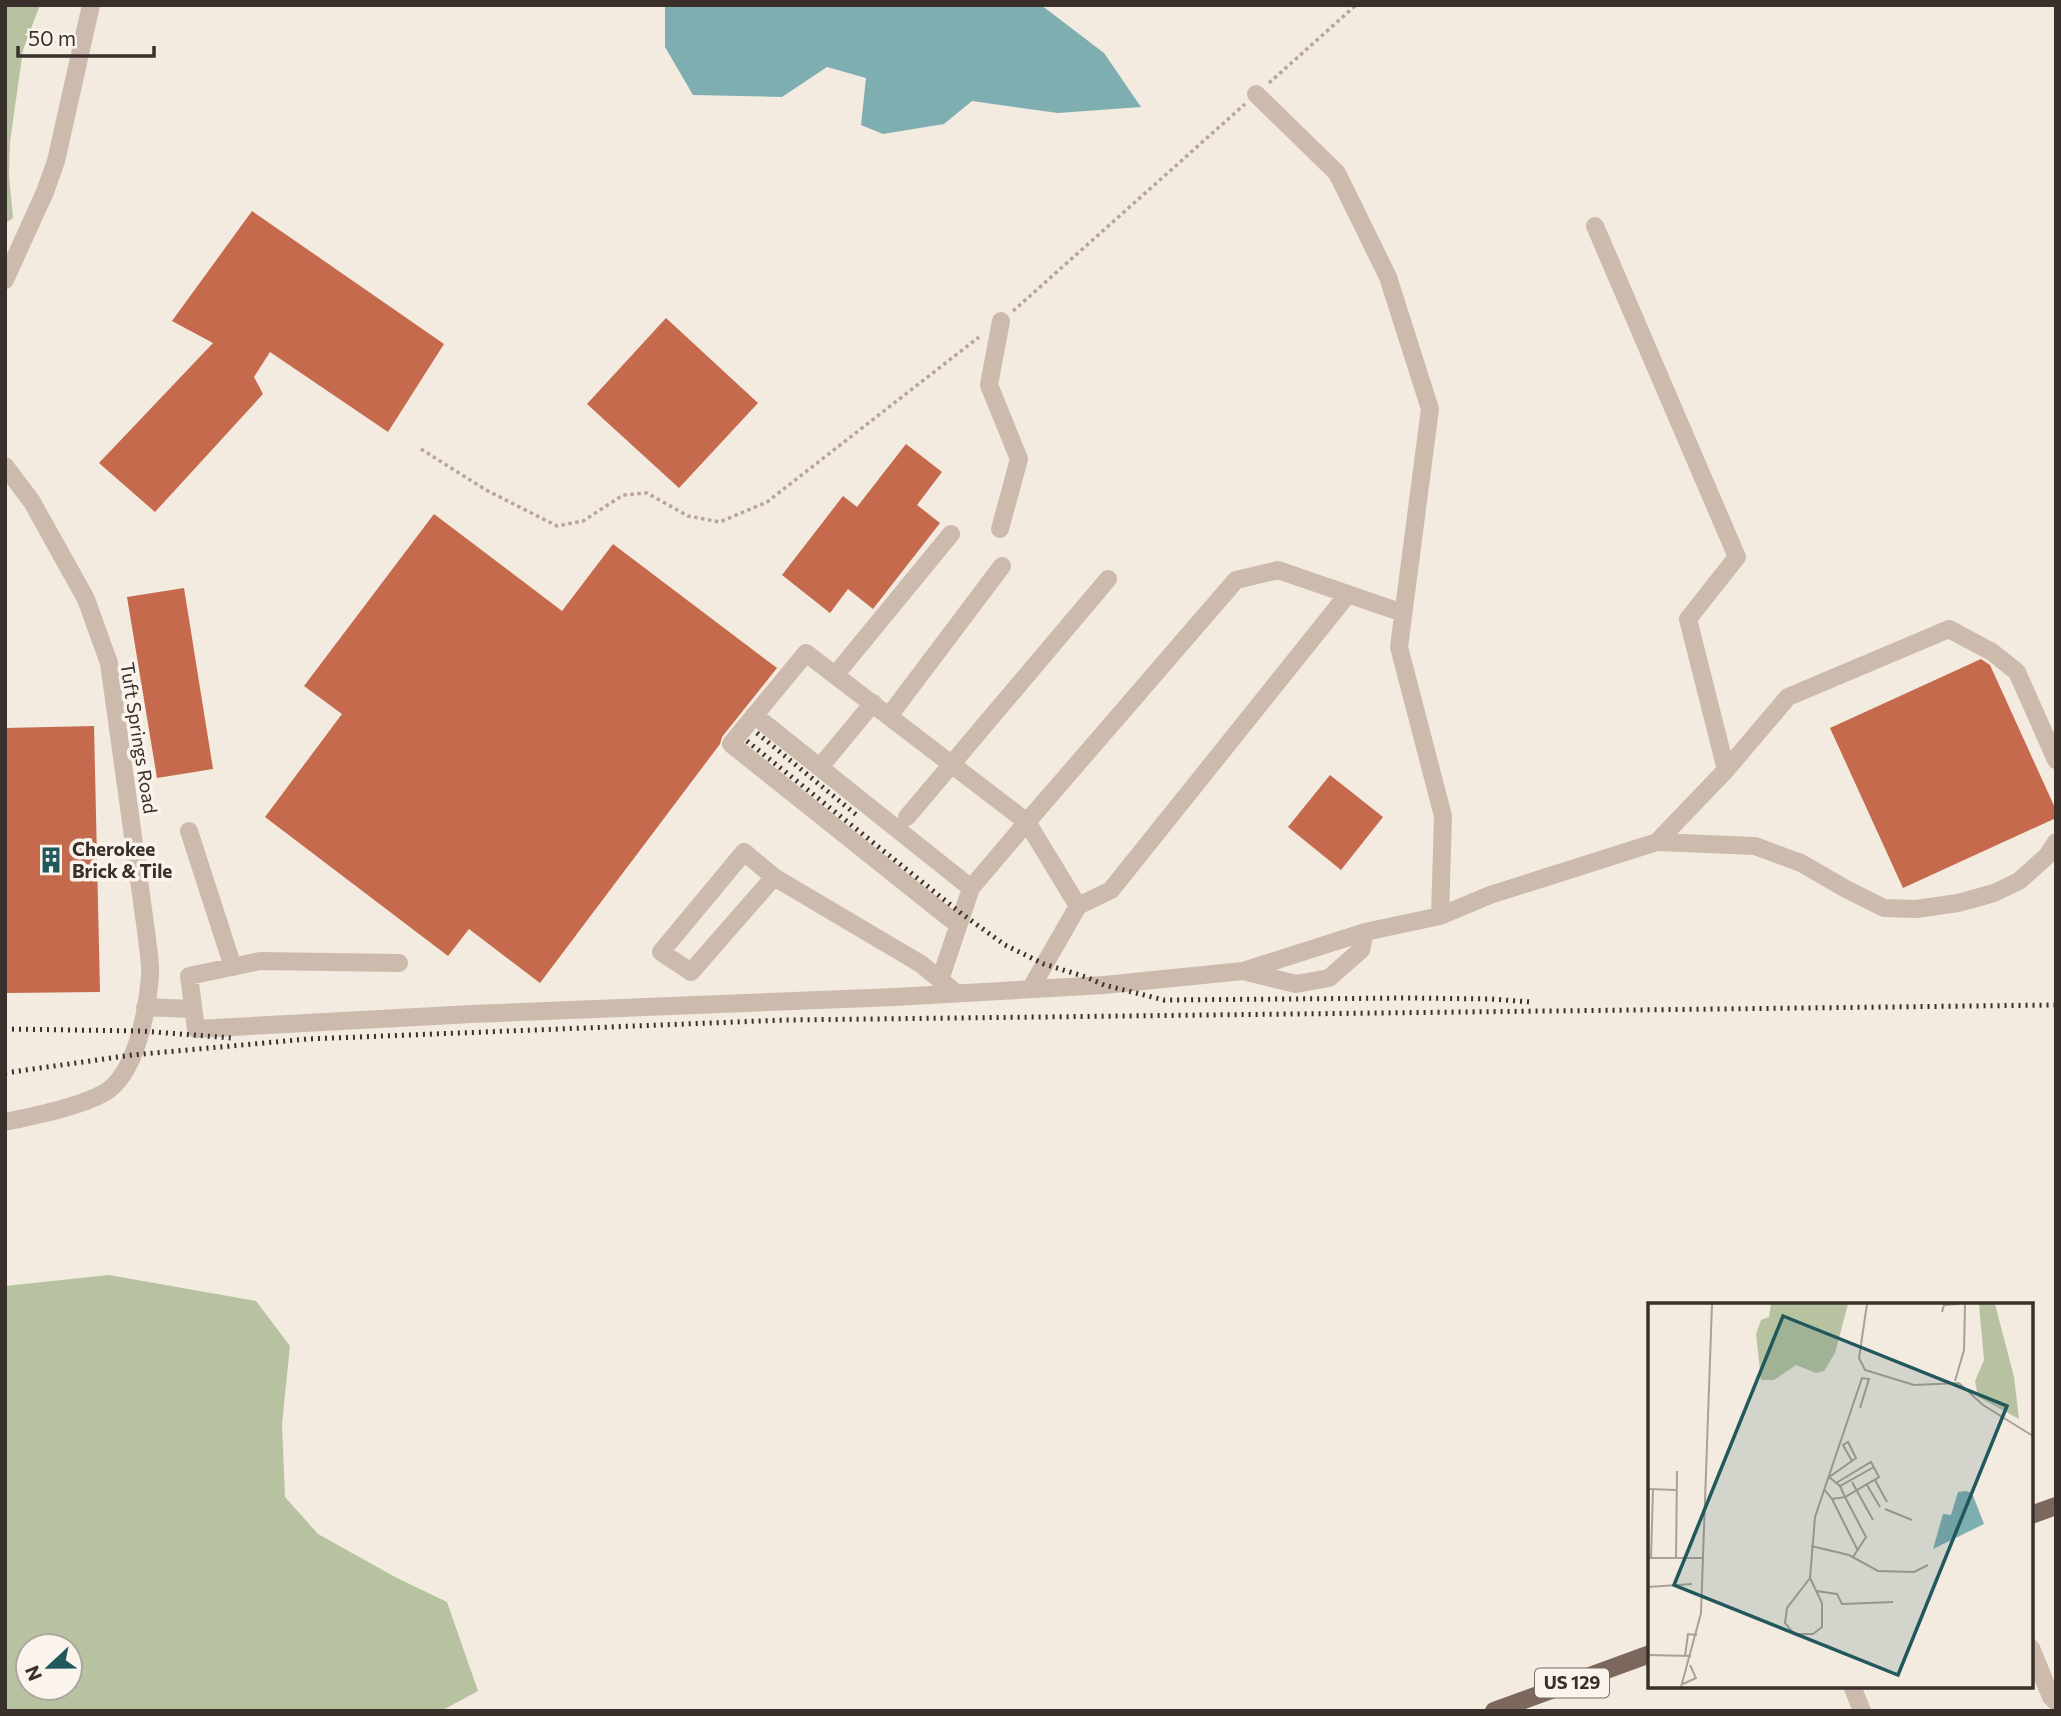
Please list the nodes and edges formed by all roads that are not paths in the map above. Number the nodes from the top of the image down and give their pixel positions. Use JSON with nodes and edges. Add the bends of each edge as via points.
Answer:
{"nodes":[{"id":1,"x":91,"y":5,"type":"edge"},
{"id":2,"x":1256,"y":94,"type":"road end"},
{"id":3,"x":1595,"y":226,"type":"dead end"},
{"id":4,"x":5,"y":280,"type":"edge"},
{"id":5,"x":1002,"y":321,"type":"road end"},
{"id":6,"x":5,"y":466,"type":"edge"},
{"id":7,"x":1000,"y":529,"type":"dead end"},
{"id":8,"x":951,"y":534,"type":"dead end"},
{"id":9,"x":1002,"y":566,"type":"dead end"},
{"id":10,"x":1108,"y":579,"type":"dead end"},
{"id":11,"x":1348,"y":594,"type":"junction"},
{"id":12,"x":1403,"y":612,"type":"junction"},
{"id":13,"x":836,"y":674,"type":"junction"},
{"id":14,"x":873,"y":703,"type":"junction"},
{"id":15,"x":754,"y":715,"type":"junction"},
{"id":16,"x":889,"y":716,"type":"junction"},
{"id":17,"x":2056,"y":760,"type":"edge"},
{"id":18,"x":825,"y":761,"type":"dead end"},
{"id":19,"x":951,"y":764,"type":"junction"},
{"id":20,"x":1726,"y":770,"type":"junction"},
{"id":21,"x":907,"y":817,"type":"dead end"},
{"id":22,"x":1027,"y":822,"type":"junction"},
{"id":23,"x":189,"y":831,"type":"dead end"},
{"id":24,"x":1657,"y":842,"type":"junction"},
{"id":25,"x":2056,"y":842,"type":"edge"},
{"id":26,"x":774,"y":877,"type":"junction"},
{"id":27,"x":971,"y":888,"type":"junction"},
{"id":28,"x":1078,"y":905,"type":"junction"},
{"id":29,"x":1440,"y":916,"type":"junction"},
{"id":30,"x":958,"y":925,"type":"junction"},
{"id":31,"x":1365,"y":932,"type":"junction"},
{"id":32,"x":399,"y":963,"type":"dead end"},
{"id":33,"x":233,"y":967,"type":"junction"},
{"id":34,"x":1243,"y":971,"type":"junction"},
{"id":35,"x":940,"y":980,"type":"junction"},
{"id":36,"x":1031,"y":988,"type":"junction"},
{"id":37,"x":956,"y":993,"type":"junction"},
{"id":38,"x":145,"y":1007,"type":"junction"},
{"id":39,"x":193,"y":1009,"type":"junction"},
{"id":40,"x":5,"y":1122,"type":"edge"},
{"id":41,"x":2056,"y":1506,"type":"edge"},
{"id":42,"x":2033,"y":1514,"type":"edge"},
{"id":43,"x":2033,"y":1653,"type":"edge"},
{"id":44,"x":1648,"y":1655,"type":"edge"},
{"id":45,"x":1853,"y":1688,"type":"edge"},
{"id":46,"x":2056,"y":1702,"type":"edge"},
{"id":47,"x":1494,"y":1711,"type":"edge"},
{"id":48,"x":1862,"y":1711,"type":"edge"}],
"edges":[{"from":1,"to":4,"type":"street","via":[[56,161]]},
{"from":2,"to":12,"type":"street","via":[[1337,173],[1388,277],[1430,409]]},
{"from":3,"to":20,"type":"street","via":[[1737,557],[1688,619]]},
{"from":5,"to":7,"type":"street","via":[[989,385],[1019,459]]},
{"from":6,"to":38,"type":"street","name":"Tuft Springs Road","via":[[32,502],[86,599],[108,663],[147,938],[150,974]]},
{"from":8,"to":13,"type":"street"},
{"from":9,"to":16,"type":"street"},
{"from":10,"to":19,"type":"street"},
{"from":11,"to":12,"type":"street"},
{"from":11,"to":22,"type":"street","via":[[1278,570],[1236,580]]},
{"from":11,"to":28,"type":"street","via":[[1111,890]]},
{"from":12,"to":29,"type":"street","via":[[1399,647],[1443,816]]},
{"from":13,"to":14,"type":"street"},
{"from":13,"to":15,"type":"street","via":[[806,653]]},
{"from":14,"to":16,"type":"street"},
{"from":14,"to":18,"type":"street"},
{"from":15,"to":27,"type":"street"},
{"from":15,"to":30,"type":"street","via":[[731,744]]},
{"from":16,"to":19,"type":"street"},
{"from":17,"to":20,"type":"street","via":[[2017,672],[1992,652],[1949,629],[1788,697]]},
{"from":19,"to":21,"type":"street"},
{"from":19,"to":22,"type":"street"},
{"from":20,"to":24,"type":"street"},
{"from":22,"to":27,"type":"street"},
{"from":22,"to":28,"type":"street"},
{"from":23,"to":33,"type":"street"},
{"from":24,"to":25,"type":"street","via":[[1755,846],[1801,863],[1884,908],[1916,909],[1994,893],[2018,881]]},
{"from":24,"to":29,"type":"street","via":[[1490,895]]},
{"from":26,"to":26,"type":"street","via":[[744,852],[661,952],[691,972]]},
{"from":26,"to":35,"type":"street","via":[[921,964]]},
{"from":27,"to":30,"type":"street"},
{"from":28,"to":36,"type":"street"},
{"from":29,"to":31,"type":"street"},
{"from":30,"to":35,"type":"street"},
{"from":31,"to":34,"type":"street"},
{"from":31,"to":34,"type":"street","via":[[1361,950],[1329,978],[1296,984]]},
{"from":32,"to":33,"type":"street","via":[[260,961]]},
{"from":33,"to":39,"type":"street","via":[[189,976]]},
{"from":34,"to":36,"type":"street"},
{"from":35,"to":37,"type":"street"},
{"from":36,"to":37,"type":"street"},
{"from":37,"to":39,"type":"street","via":[[196,1029]]},
{"from":38,"to":39,"type":"street"},
{"from":38,"to":40,"type":"street","name":"Tuft Springs Road","via":[[131,1060],[104,1093]]},
{"from":41,"to":42,"type":"main road"},
{"from":43,"to":46,"type":"street"},
{"from":44,"to":47,"type":"main road","number":"US 129"},
{"from":45,"to":48,"type":"street"}]}
